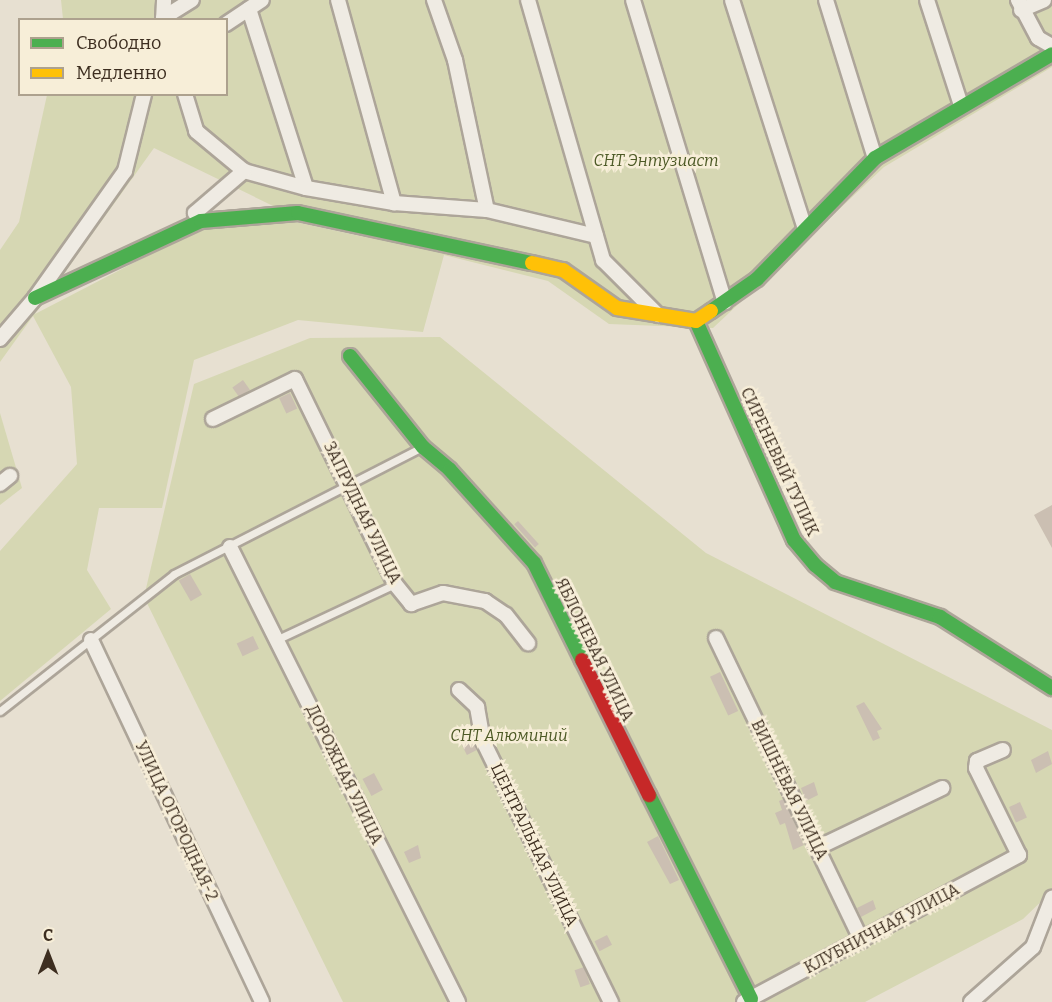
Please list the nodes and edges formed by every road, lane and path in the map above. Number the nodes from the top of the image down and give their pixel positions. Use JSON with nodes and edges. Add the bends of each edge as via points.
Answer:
{"nodes":[{"id":1,"x":164,"y":0,"type":"edge"},
{"id":2,"x":192,"y":0,"type":"edge"},
{"id":3,"x":261,"y":0,"type":"edge"},
{"id":4,"x":338,"y":0,"type":"edge"},
{"id":5,"x":434,"y":0,"type":"edge"},
{"id":6,"x":528,"y":0,"type":"edge"},
{"id":7,"x":633,"y":0,"type":"edge"},
{"id":8,"x":732,"y":0,"type":"edge"},
{"id":9,"x":826,"y":0,"type":"edge"},
{"id":10,"x":927,"y":0,"type":"edge"},
{"id":11,"x":1044,"y":0,"type":"edge"},
{"id":12,"x":1019,"y":5,"type":"edge"},
{"id":13,"x":249,"y":9,"type":"junction"},
{"id":14,"x":163,"y":18,"type":"edge"},
{"id":15,"x":165,"y":18,"type":"edge"},
{"id":16,"x":228,"y":23,"type":"edge"},
{"id":17,"x":1052,"y":46,"type":"edge"},
{"id":18,"x":1052,"y":54,"type":"edge"},
{"id":19,"x":144,"y":96,"type":"edge"},
{"id":20,"x":186,"y":96,"type":"edge"},
{"id":21,"x":961,"y":105,"type":"junction"},
{"id":22,"x":875,"y":158,"type":"junction"},
{"id":23,"x":244,"y":171,"type":"junction"},
{"id":24,"x":306,"y":188,"type":"junction"},
{"id":25,"x":394,"y":203,"type":"junction"},
{"id":26,"x":488,"y":210,"type":"junction"},
{"id":27,"x":201,"y":221,"type":"junction"},
{"id":28,"x":804,"y":226,"type":"junction"},
{"id":29,"x":596,"y":236,"type":"junction"},
{"id":30,"x":35,"y":298,"type":"junction"},
{"id":31,"x":725,"y":302,"type":"junction"},
{"id":32,"x":658,"y":315,"type":"junction"},
{"id":33,"x":696,"y":321,"type":"junction"},
{"id":34,"x":0,"y":339,"type":"edge"},
{"id":35,"x":350,"y":356,"type":"dead end"},
{"id":36,"x":213,"y":419,"type":"dead end"},
{"id":37,"x":423,"y":447,"type":"junction"},
{"id":38,"x":349,"y":485,"type":"junction"},
{"id":39,"x":230,"y":547,"type":"junction"},
{"id":40,"x":395,"y":584,"type":"junction"},
{"id":41,"x":716,"y":638,"type":"dead end"},
{"id":42,"x":278,"y":639,"type":"junction"},
{"id":43,"x":91,"y":640,"type":"junction"},
{"id":44,"x":528,"y":643,"type":"dead end"},
{"id":45,"x":1052,"y":688,"type":"edge"},
{"id":46,"x":459,"y":690,"type":"dead end"},
{"id":47,"x":0,"y":711,"type":"edge"},
{"id":48,"x":1003,"y":750,"type":"dead end"},
{"id":49,"x":942,"y":788,"type":"dead end"},
{"id":50,"x":817,"y":848,"type":"junction"},
{"id":51,"x":1052,"y":898,"type":"edge"},
{"id":52,"x":862,"y":941,"type":"junction"},
{"id":53,"x":747,"y":1000,"type":"edge"},
{"id":54,"x":261,"y":1002,"type":"edge"},
{"id":55,"x":458,"y":1002,"type":"edge"},
{"id":56,"x":611,"y":1002,"type":"edge"},
{"id":57,"x":971,"y":1002,"type":"edge"}],
"edges":[{"from":1,"to":14,"type":"street"},
{"from":2,"to":15,"type":"street"},
{"from":3,"to":13,"type":"street"},
{"from":4,"to":25,"type":"street"},
{"from":5,"to":26,"type":"street","via":[[455,60]]},
{"from":6,"to":29,"type":"street"},
{"from":7,"to":31,"type":"street"},
{"from":8,"to":28,"type":"street"},
{"from":9,"to":22,"type":"street"},
{"from":10,"to":21,"type":"street"},
{"from":11,"to":12,"type":"street"},
{"from":12,"to":17,"type":"street","via":[[1038,38]]},
{"from":13,"to":16,"type":"street"},
{"from":13,"to":24,"type":"street"},
{"from":18,"to":21,"type":"street"},
{"from":19,"to":30,"type":"street","via":[[125,171]]},
{"from":20,"to":23,"type":"street","via":[[196,131]]},
{"from":21,"to":22,"type":"street"},
{"from":22,"to":28,"type":"street"},
{"from":23,"to":24,"type":"street"},
{"from":23,"to":27,"type":"street","via":[[195,213]]},
{"from":24,"to":25,"type":"street"},
{"from":25,"to":26,"type":"street"},
{"from":26,"to":29,"type":"street"},
{"from":27,"to":30,"type":"street"},
{"from":27,"to":32,"type":"street","via":[[298,213],[563,270],[617,308]]},
{"from":28,"to":31,"type":"street","via":[[757,279]]},
{"from":29,"to":32,"type":"street","via":[[603,260]]},
{"from":30,"to":34,"type":"street"},
{"from":31,"to":33,"type":"street"},
{"from":32,"to":33,"type":"street"},
{"from":33,"to":45,"type":"street","name":"СИРЕНЕВЫЙ ТУПИК","via":[[794,540],[814,565],[835,582],[940,617]]},
{"from":35,"to":37,"type":"street","name":"ЯБЛОНЕВАЯ УЛИЦА"},
{"from":36,"to":38,"type":"street","name":"ЗАПРУДНАЯ УЛИЦА","via":[[295,379]]},
{"from":37,"to":38,"type":"lane"},
{"from":37,"to":53,"type":"street","name":"ЯБЛОНЕВАЯ УЛИЦА","via":[[450,470],[534,563]]},
{"from":38,"to":39,"type":"lane"},
{"from":38,"to":40,"type":"street","name":"ЗАПРУДНАЯ УЛИЦА"},
{"from":39,"to":42,"type":"street","name":"ДОРОЖНАЯ УЛИЦА"},
{"from":39,"to":43,"type":"lane","via":[[174,574]]},
{"from":40,"to":42,"type":"lane"},
{"from":40,"to":44,"type":"street","name":"ЗАПРУДНАЯ УЛИЦА","via":[[411,604],[444,593],[485,601],[506,615]]},
{"from":41,"to":50,"type":"street","name":"ВИШНЁВАЯ УЛИЦА"},
{"from":42,"to":55,"type":"street","name":"ДОРОЖНАЯ УЛИЦА"},
{"from":43,"to":47,"type":"lane"},
{"from":43,"to":54,"type":"street","name":"УЛИЦА ОГОРОДНАЯ-2"},
{"from":46,"to":56,"type":"street","name":"ЦЕНТРАЛЬНАЯ УЛИЦА","via":[[477,707],[483,741]]},
{"from":48,"to":52,"type":"street","name":"КЛУБНИЧНАЯ УЛИЦА","via":[[977,761],[976,768],[1019,855]]},
{"from":49,"to":50,"type":"street"},
{"from":50,"to":52,"type":"street","name":"ВИШНЁВАЯ УЛИЦА"},
{"from":51,"to":57,"type":"street","via":[[1033,947]]},
{"from":52,"to":53,"type":"street","name":"КЛУБНИЧНАЯ УЛИЦА"}]}
